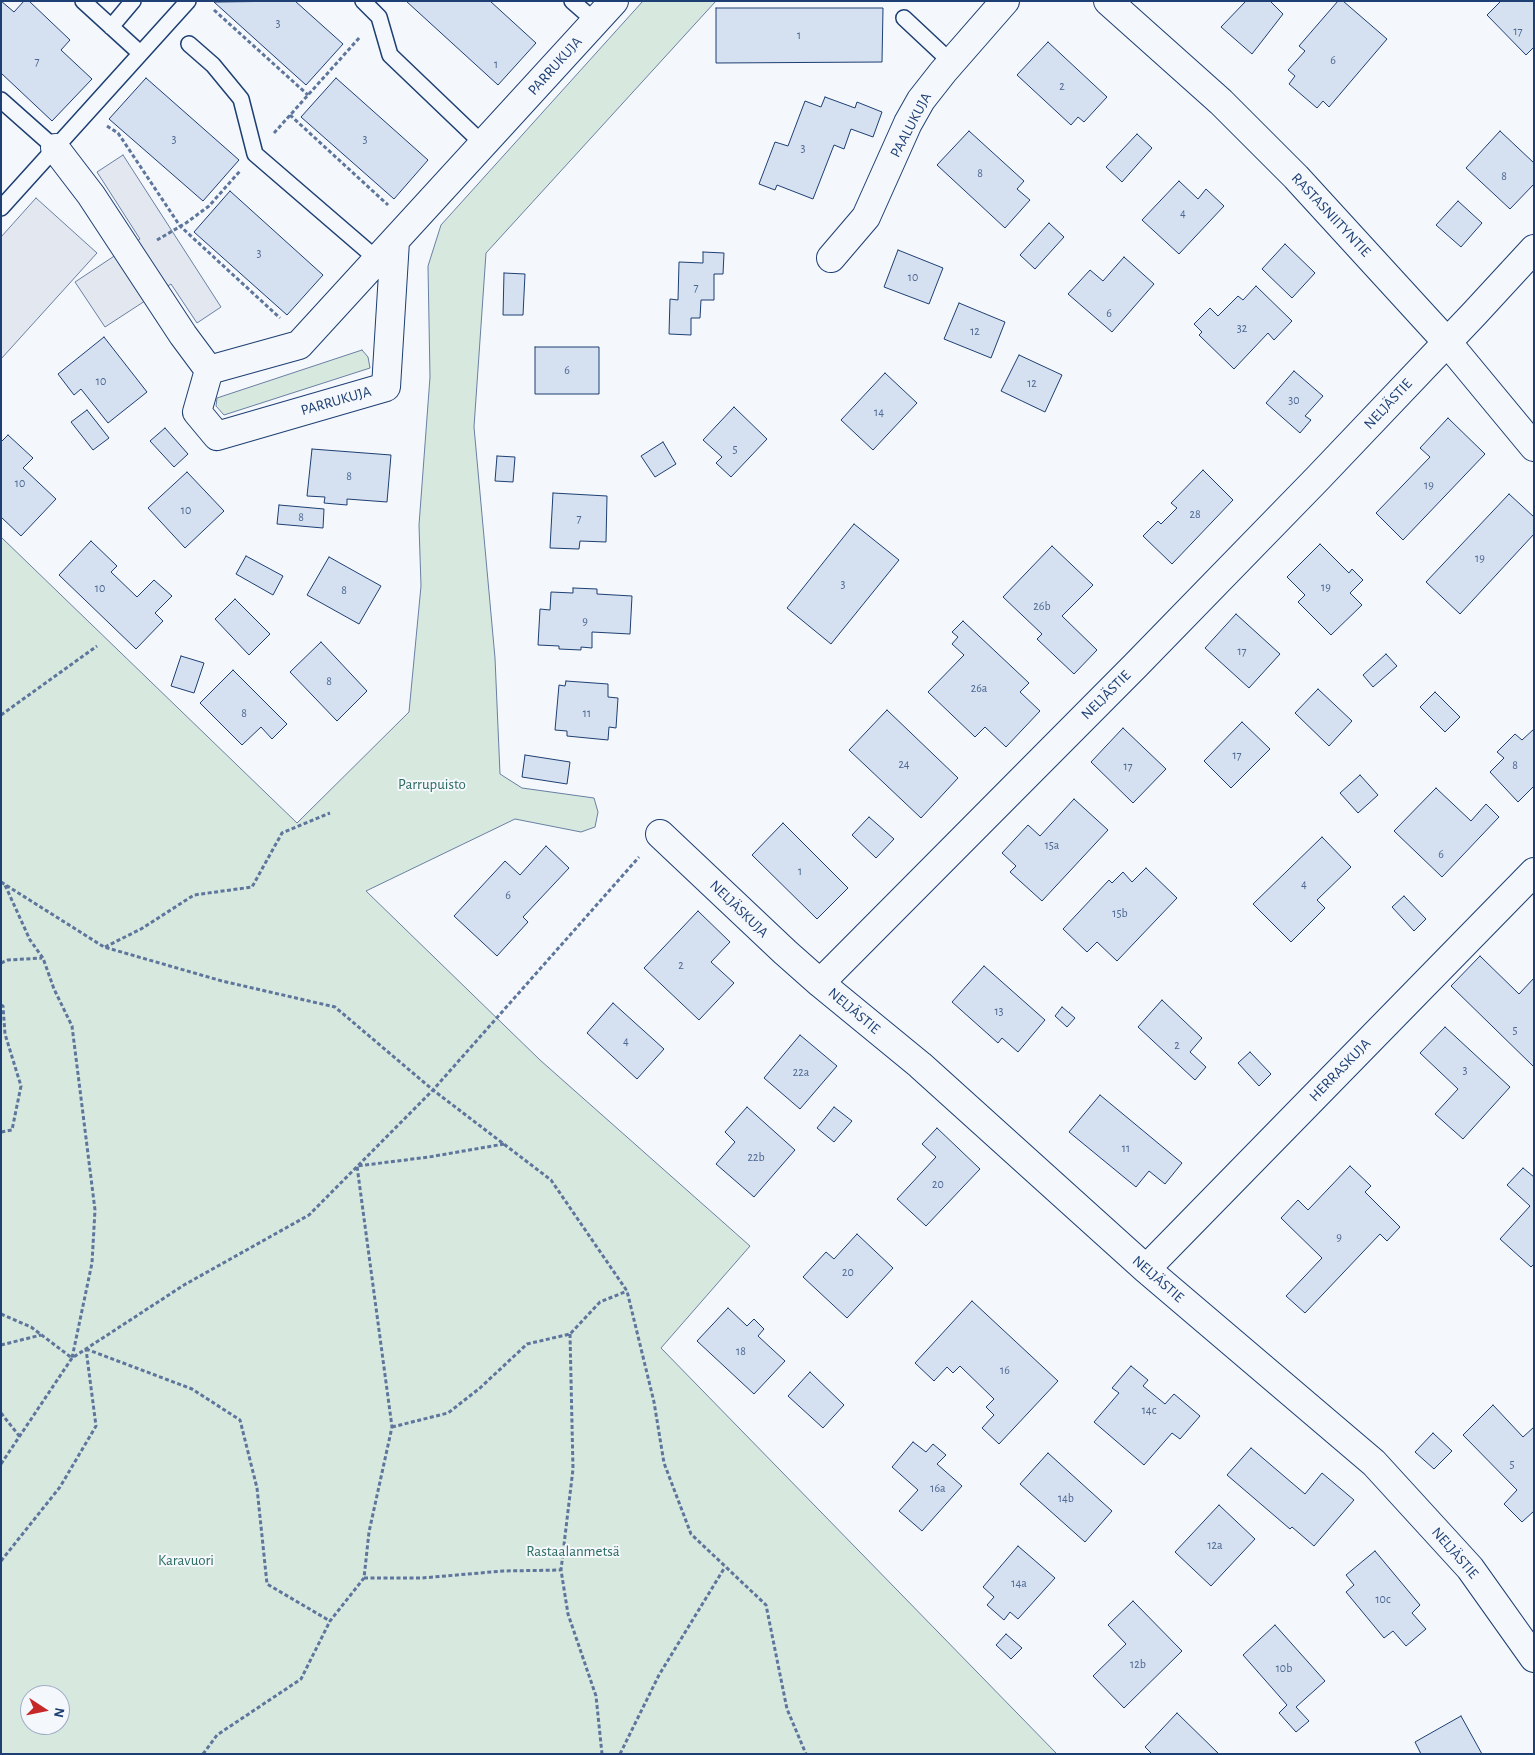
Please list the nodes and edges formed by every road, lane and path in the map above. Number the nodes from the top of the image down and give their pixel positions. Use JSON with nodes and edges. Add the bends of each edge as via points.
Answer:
{"nodes":[{"id":1,"x":83,"y":1,"type":"edge"},
{"id":2,"x":133,"y":1,"type":"edge"},
{"id":3,"x":188,"y":1,"type":"edge"},
{"id":4,"x":363,"y":1,"type":"edge"},
{"id":5,"x":572,"y":1,"type":"edge"},
{"id":6,"x":614,"y":1,"type":"edge"},
{"id":7,"x":1005,"y":1,"type":"edge"},
{"id":8,"x":1108,"y":1,"type":"edge"},
{"id":9,"x":214,"y":10,"type":"dead end"},
{"id":10,"x":904,"y":18,"type":"dead end"},
{"id":11,"x":596,"y":22,"type":"junction"},
{"id":12,"x":111,"y":26,"type":"junction"},
{"id":13,"x":189,"y":44,"type":"dead end"},
{"id":14,"x":140,"y":53,"type":"junction"},
{"id":15,"x":951,"y":62,"type":"junction"},
{"id":16,"x":308,"y":95,"type":"dead end"},
{"id":17,"x":1,"y":100,"type":"edge"},
{"id":18,"x":290,"y":115,"type":"dead end"},
{"id":19,"x":102,"y":132,"type":"dead end"},
{"id":20,"x":484,"y":144,"type":"junction"},
{"id":21,"x":55,"y":148,"type":"junction"},
{"id":22,"x":389,"y":206,"type":"dead end"},
{"id":23,"x":1,"y":208,"type":"edge"},
{"id":24,"x":1534,"y":249,"type":"edge"},
{"id":25,"x":386,"y":251,"type":"junction"},
{"id":26,"x":831,"y":258,"type":"dead end"},
{"id":27,"x":285,"y":322,"type":"dead end"},
{"id":28,"x":1447,"y":342,"type":"junction"},
{"id":29,"x":209,"y":370,"type":"junction"},
{"id":30,"x":1534,"y":447,"type":"edge"},
{"id":31,"x":97,"y":646,"type":"dead end"},
{"id":32,"x":1,"y":715,"type":"edge"},
{"id":33,"x":330,"y":813,"type":"dead end"},
{"id":34,"x":660,"y":834,"type":"joint"},
{"id":35,"x":1534,"y":872,"type":"edge"},
{"id":36,"x":3,"y":883,"type":"edge"},
{"id":37,"x":104,"y":947,"type":"junction"},
{"id":38,"x":42,"y":958,"type":"junction"},
{"id":39,"x":1,"y":963,"type":"edge"},
{"id":40,"x":820,"y":983,"type":"junction"},
{"id":41,"x":1,"y":1005,"type":"edge"},
{"id":42,"x":433,"y":1090,"type":"junction"},
{"id":43,"x":1,"y":1132,"type":"edge"},
{"id":44,"x":505,"y":1144,"type":"junction"},
{"id":45,"x":357,"y":1166,"type":"junction"},
{"id":46,"x":1146,"y":1269,"type":"junction"},
{"id":47,"x":627,"y":1291,"type":"junction"},
{"id":48,"x":1,"y":1314,"type":"edge"},
{"id":49,"x":570,"y":1334,"type":"junction"},
{"id":50,"x":42,"y":1335,"type":"junction"},
{"id":51,"x":1,"y":1344,"type":"edge"},
{"id":52,"x":86,"y":1349,"type":"junction"},
{"id":53,"x":72,"y":1358,"type":"junction"},
{"id":54,"x":1,"y":1412,"type":"edge"},
{"id":55,"x":392,"y":1427,"type":"junction"},
{"id":56,"x":20,"y":1437,"type":"junction"},
{"id":57,"x":1,"y":1464,"type":"edge"},
{"id":58,"x":1,"y":1561,"type":"edge"},
{"id":59,"x":725,"y":1567,"type":"junction"},
{"id":60,"x":561,"y":1570,"type":"junction"},
{"id":61,"x":364,"y":1578,"type":"junction"},
{"id":62,"x":330,"y":1621,"type":"junction"},
{"id":63,"x":1534,"y":1658,"type":"edge"},
{"id":64,"x":203,"y":1754,"type":"edge"},
{"id":65,"x":602,"y":1754,"type":"edge"},
{"id":66,"x":620,"y":1754,"type":"edge"},
{"id":67,"x":806,"y":1754,"type":"edge"}],
"edges":[{"from":1,"to":12,"type":"lane"},
{"from":2,"to":12,"type":"lane"},
{"from":3,"to":14,"type":"lane"},
{"from":4,"to":20,"type":"lane","via":[[379,16],[390,55]]},
{"from":5,"to":11,"type":"lane"},
{"from":6,"to":11,"type":"street","name":"PARRUKUJA"},
{"from":7,"to":15,"type":"street","name":"PAALUKUJA"},
{"from":8,"to":28,"type":"street","name":"RASTASNIITYNTIE","via":[[1221,102],[1296,177]]},
{"from":9,"to":16,"type":"path"},
{"from":10,"to":15,"type":"lane"},
{"from":11,"to":20,"type":"street","name":"PARRUKUJA"},
{"from":12,"to":14,"type":"lane"},
{"from":13,"to":25,"type":"lane","via":[[213,65],[240,99],[255,154]]},
{"from":14,"to":21,"type":"lane"},
{"from":15,"to":26,"type":"street","name":"PAALUKUJA","via":[[921,100],[908,123],[866,218]]},
{"from":17,"to":21,"type":"lane"},
{"from":18,"to":22,"type":"path"},
{"from":19,"to":27,"type":"path","via":[[108,125],[118,133],[180,226]]},
{"from":20,"to":25,"type":"street","name":"PARRUKUJA"},
{"from":21,"to":23,"type":"lane"},
{"from":21,"to":29,"type":"street","via":[[91,195]]},
{"from":24,"to":28,"type":"street","name":"NELJÄSTIE"},
{"from":25,"to":29,"type":"street","name":"PARRUKUJA","via":[[299,346]]},
{"from":25,"to":29,"type":"street","name":"PARRUKUJA","via":[[386,387],[217,436],[197,412]]},
{"from":28,"to":30,"type":"street","name":"RASTASNIITYNTIE"},
{"from":28,"to":40,"type":"street","name":"NELJÄSTIE","via":[[1136,665]]},
{"from":31,"to":32,"type":"path"},
{"from":33,"to":37,"type":"path","via":[[282,833],[252,887],[194,895],[141,929]]},
{"from":34,"to":40,"type":"street","name":"NELJÄSKUJA"},
{"from":34,"to":42,"type":"path"},
{"from":35,"to":46,"type":"street","name":"HERRASKUJA"},
{"from":36,"to":37,"type":"path"},
{"from":36,"to":38,"type":"path"},
{"from":37,"to":42,"type":"path","via":[[222,981],[335,1007]]},
{"from":38,"to":39,"type":"path"},
{"from":38,"to":53,"type":"path","via":[[72,1026],[95,1210],[92,1263]]},
{"from":40,"to":46,"type":"street","name":"NELJÄSTIE","via":[[920,1065]]},
{"from":41,"to":43,"type":"path","via":[[5,1034],[21,1086],[12,1130]]},
{"from":42,"to":44,"type":"path"},
{"from":42,"to":45,"type":"path"},
{"from":44,"to":45,"type":"path"},
{"from":44,"to":47,"type":"path","via":[[551,1180]]},
{"from":45,"to":52,"type":"path","via":[[309,1215],[184,1285]]},
{"from":45,"to":55,"type":"path"},
{"from":46,"to":63,"type":"street","name":"NELJÄSTIE","via":[[1374,1464],[1470,1568]]},
{"from":47,"to":49,"type":"path","via":[[600,1302]]},
{"from":47,"to":59,"type":"path","via":[[654,1402],[664,1463],[691,1534]]},
{"from":48,"to":50,"type":"path"},
{"from":49,"to":55,"type":"path","via":[[527,1344],[448,1414]]},
{"from":49,"to":60,"type":"path","via":[[573,1469]]},
{"from":50,"to":51,"type":"path"},
{"from":50,"to":53,"type":"path"},
{"from":52,"to":53,"type":"path"},
{"from":52,"to":58,"type":"path","via":[[96,1426],[60,1487]]},
{"from":52,"to":62,"type":"path","via":[[192,1389],[240,1420],[257,1488],[267,1584]]},
{"from":53,"to":56,"type":"path"},
{"from":54,"to":56,"type":"path"},
{"from":55,"to":61,"type":"path","via":[[369,1532]]},
{"from":56,"to":57,"type":"path"},
{"from":59,"to":66,"type":"path","via":[[659,1675]]},
{"from":59,"to":67,"type":"path","via":[[766,1605],[787,1709]]},
{"from":60,"to":61,"type":"path"},
{"from":60,"to":65,"type":"path","via":[[568,1614],[596,1696]]},
{"from":61,"to":62,"type":"path"},
{"from":62,"to":64,"type":"path","via":[[301,1679],[217,1735]]}]}
